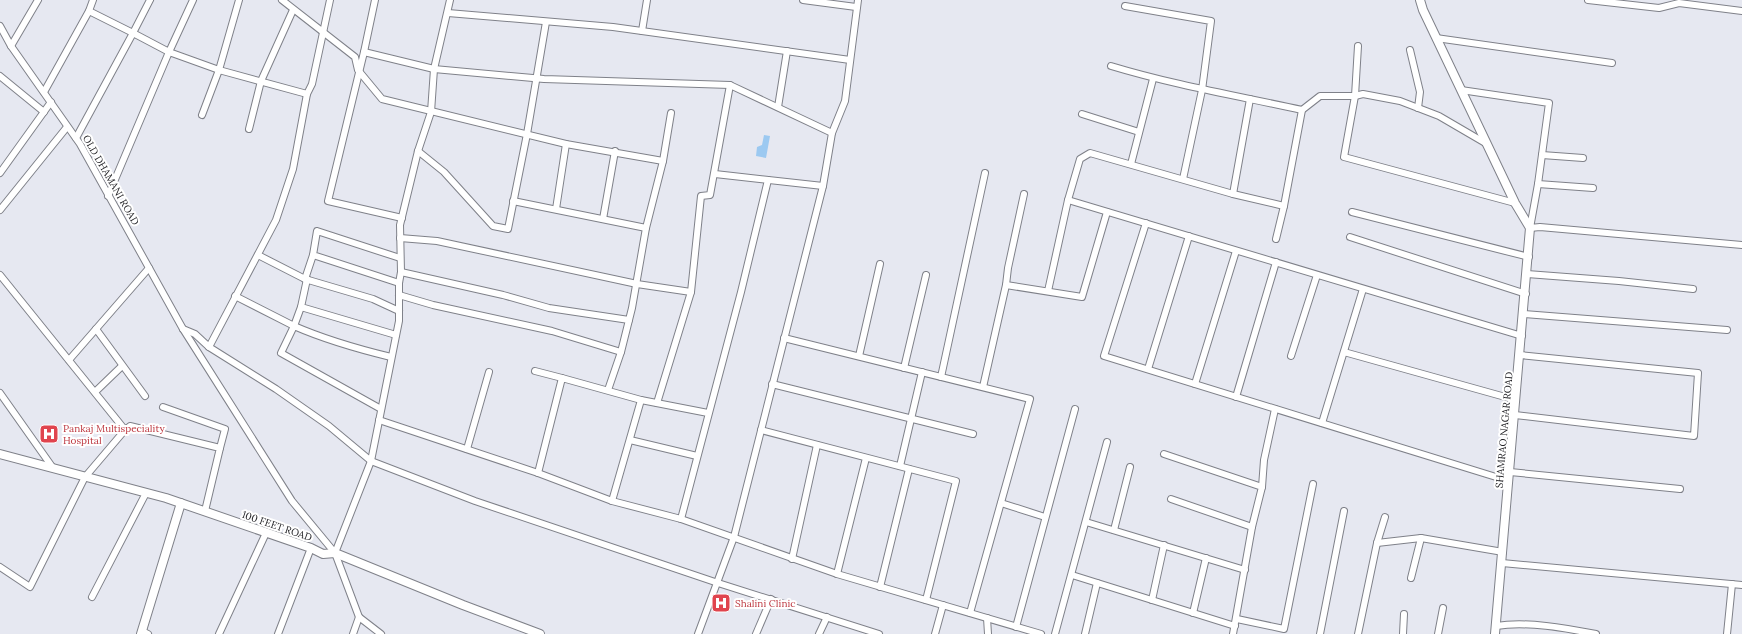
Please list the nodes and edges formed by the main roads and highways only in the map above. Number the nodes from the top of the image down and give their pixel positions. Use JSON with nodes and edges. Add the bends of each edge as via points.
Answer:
{"nodes":[{"id":1,"x":1420,"y":0,"type":"edge"},
{"id":2,"x":0,"y":454,"type":"edge"},
{"id":3,"x":181,"y":503,"type":"junction"},
{"id":4,"x":1496,"y":630,"type":"edge"},
{"id":5,"x":144,"y":633,"type":"edge"},
{"id":6,"x":540,"y":634,"type":"edge"}],
"edges":[{"from":1,"to":4,"type":"main road","name":"SHAMRAO NAGAR ROAD","via":[[1515,203],[1530,228]]},
{"from":2,"to":3,"type":"main road","name":"100 FEET ROAD"},
{"from":3,"to":5,"type":"main road"},
{"from":3,"to":6,"type":"main road","name":"100 FEET ROAD","via":[[323,554],[335,553]]}]}
